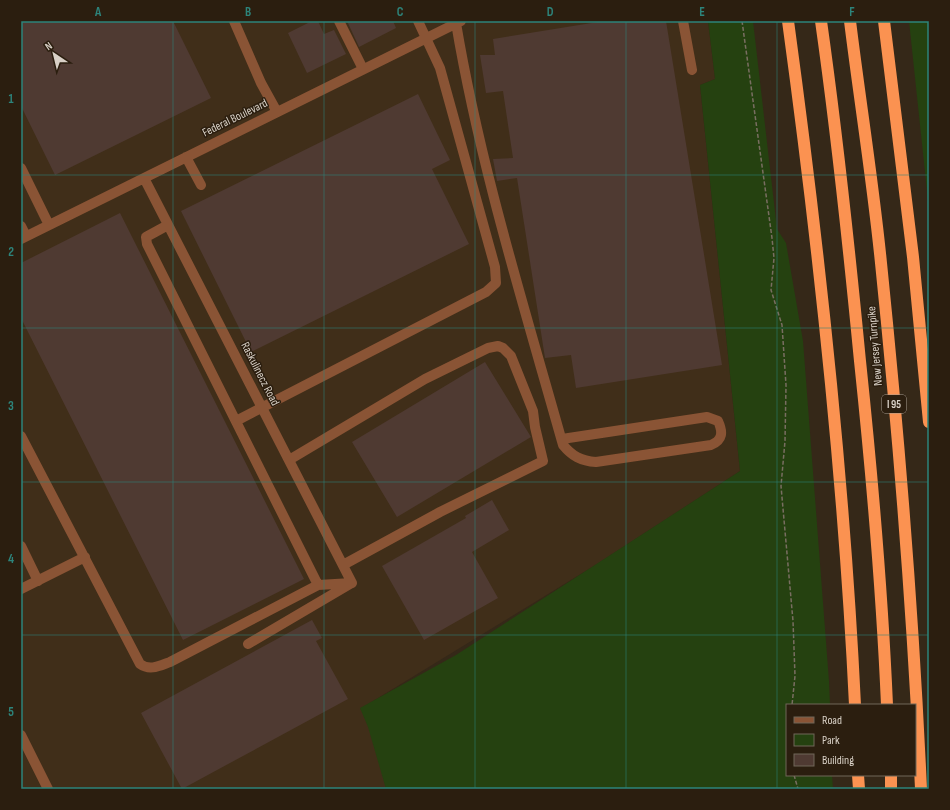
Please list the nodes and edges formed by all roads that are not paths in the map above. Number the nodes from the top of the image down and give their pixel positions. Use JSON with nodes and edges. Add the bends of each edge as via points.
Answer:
{"nodes":[{"id":1,"x":234,"y":21,"type":"edge"},
{"id":2,"x":338,"y":21,"type":"edge"},
{"id":3,"x":418,"y":21,"type":"edge"},
{"id":4,"x":683,"y":21,"type":"edge"},
{"id":5,"x":788,"y":21,"type":"edge"},
{"id":6,"x":821,"y":21,"type":"edge"},
{"id":7,"x":850,"y":21,"type":"edge"},
{"id":8,"x":884,"y":21,"type":"edge"},
{"id":9,"x":458,"y":22,"type":"edge"},
{"id":10,"x":427,"y":38,"type":"junction"},
{"id":11,"x":363,"y":69,"type":"junction"},
{"id":12,"x":692,"y":70,"type":"dead end"},
{"id":13,"x":277,"y":112,"type":"junction"},
{"id":14,"x":186,"y":157,"type":"junction"},
{"id":15,"x":21,"y":168,"type":"edge"},
{"id":16,"x":144,"y":178,"type":"junction"},
{"id":17,"x":201,"y":185,"type":"dead end"},
{"id":18,"x":168,"y":224,"type":"junction"},
{"id":19,"x":49,"y":225,"type":"junction"},
{"id":20,"x":21,"y":226,"type":"edge"},
{"id":21,"x":24,"y":238,"type":"edge"},
{"id":22,"x":262,"y":408,"type":"junction"},
{"id":23,"x":236,"y":421,"type":"junction"},
{"id":24,"x":929,"y":422,"type":"edge"},
{"id":25,"x":21,"y":436,"type":"edge"},
{"id":26,"x":562,"y":439,"type":"junction"},
{"id":27,"x":289,"y":460,"type":"junction"},
{"id":28,"x":21,"y":546,"type":"edge"},
{"id":29,"x":85,"y":557,"type":"junction"},
{"id":30,"x":343,"y":565,"type":"junction"},
{"id":31,"x":38,"y":581,"type":"junction"},
{"id":32,"x":352,"y":583,"type":"junction"},
{"id":33,"x":318,"y":585,"type":"junction"},
{"id":34,"x":21,"y":589,"type":"edge"},
{"id":35,"x":248,"y":644,"type":"dead end"},
{"id":36,"x":855,"y":704,"type":"edge"},
{"id":37,"x":887,"y":704,"type":"edge"},
{"id":38,"x":21,"y":736,"type":"edge"},
{"id":39,"x":858,"y":776,"type":"edge"},
{"id":40,"x":890,"y":776,"type":"edge"},
{"id":41,"x":48,"y":789,"type":"edge"},
{"id":42,"x":859,"y":789,"type":"edge"},
{"id":43,"x":891,"y":789,"type":"edge"},
{"id":44,"x":921,"y":789,"type":"edge"}],
"edges":[{"from":1,"to":13,"type":"street","via":[[261,83]]},
{"from":2,"to":11,"type":"street"},
{"from":3,"to":10,"type":"street"},
{"from":4,"to":12,"type":"street"},
{"from":5,"to":36,"type":"highway","via":[[823,317],[846,568]]},
{"from":6,"to":37,"type":"highway","name":"New Jersey Turnpike","number":"I 95","via":[[832,96],[868,435]]},
{"from":7,"to":44,"type":"highway","name":"New Jersey Turnpike","number":"I 95","via":[[881,261],[897,428],[908,562]]},
{"from":8,"to":24,"type":"highway","via":[[913,257]]},
{"from":9,"to":10,"type":"street","name":"Federal Boulevard"},
{"from":9,"to":26,"type":"street","via":[[473,113],[500,221]]},
{"from":10,"to":11,"type":"street","name":"Federal Boulevard"},
{"from":10,"to":22,"type":"street","via":[[440,68],[495,267],[496,283],[486,292]]},
{"from":11,"to":13,"type":"street","name":"Federal Boulevard"},
{"from":13,"to":14,"type":"street","name":"Federal Boulevard"},
{"from":14,"to":16,"type":"street","name":"Federal Boulevard"},
{"from":14,"to":17,"type":"street"},
{"from":15,"to":19,"type":"street"},
{"from":16,"to":18,"type":"street","name":"Raskulinecz Road"},
{"from":16,"to":19,"type":"street","name":"Federal Boulevard"},
{"from":18,"to":22,"type":"street","name":"Raskulinecz Road"},
{"from":18,"to":23,"type":"street","via":[[146,237],[147,244]]},
{"from":19,"to":21,"type":"street","name":"Federal Boulevard"},
{"from":20,"to":21,"type":"street"},
{"from":22,"to":23,"type":"street"},
{"from":22,"to":27,"type":"street","name":"Raskulinecz Road"},
{"from":23,"to":33,"type":"street"},
{"from":25,"to":29,"type":"street"},
{"from":26,"to":26,"type":"street","via":[[569,452],[577,458],[596,462],[711,444],[720,440],[722,435],[718,421],[707,417]]},
{"from":27,"to":30,"type":"street","name":"Raskulinecz Road"},
{"from":27,"to":30,"type":"street","via":[[425,379],[488,348],[498,346],[511,356],[534,411],[543,461],[440,512]]},
{"from":28,"to":31,"type":"street"},
{"from":29,"to":31,"type":"street"},
{"from":29,"to":33,"type":"street","via":[[140,664],[154,668]]},
{"from":30,"to":32,"type":"street","name":"Raskulinecz Road"},
{"from":31,"to":34,"type":"street"},
{"from":32,"to":33,"type":"street"},
{"from":32,"to":35,"type":"street"},
{"from":38,"to":41,"type":"street"},
{"from":39,"to":42,"type":"highway"},
{"from":40,"to":43,"type":"highway"}]}
